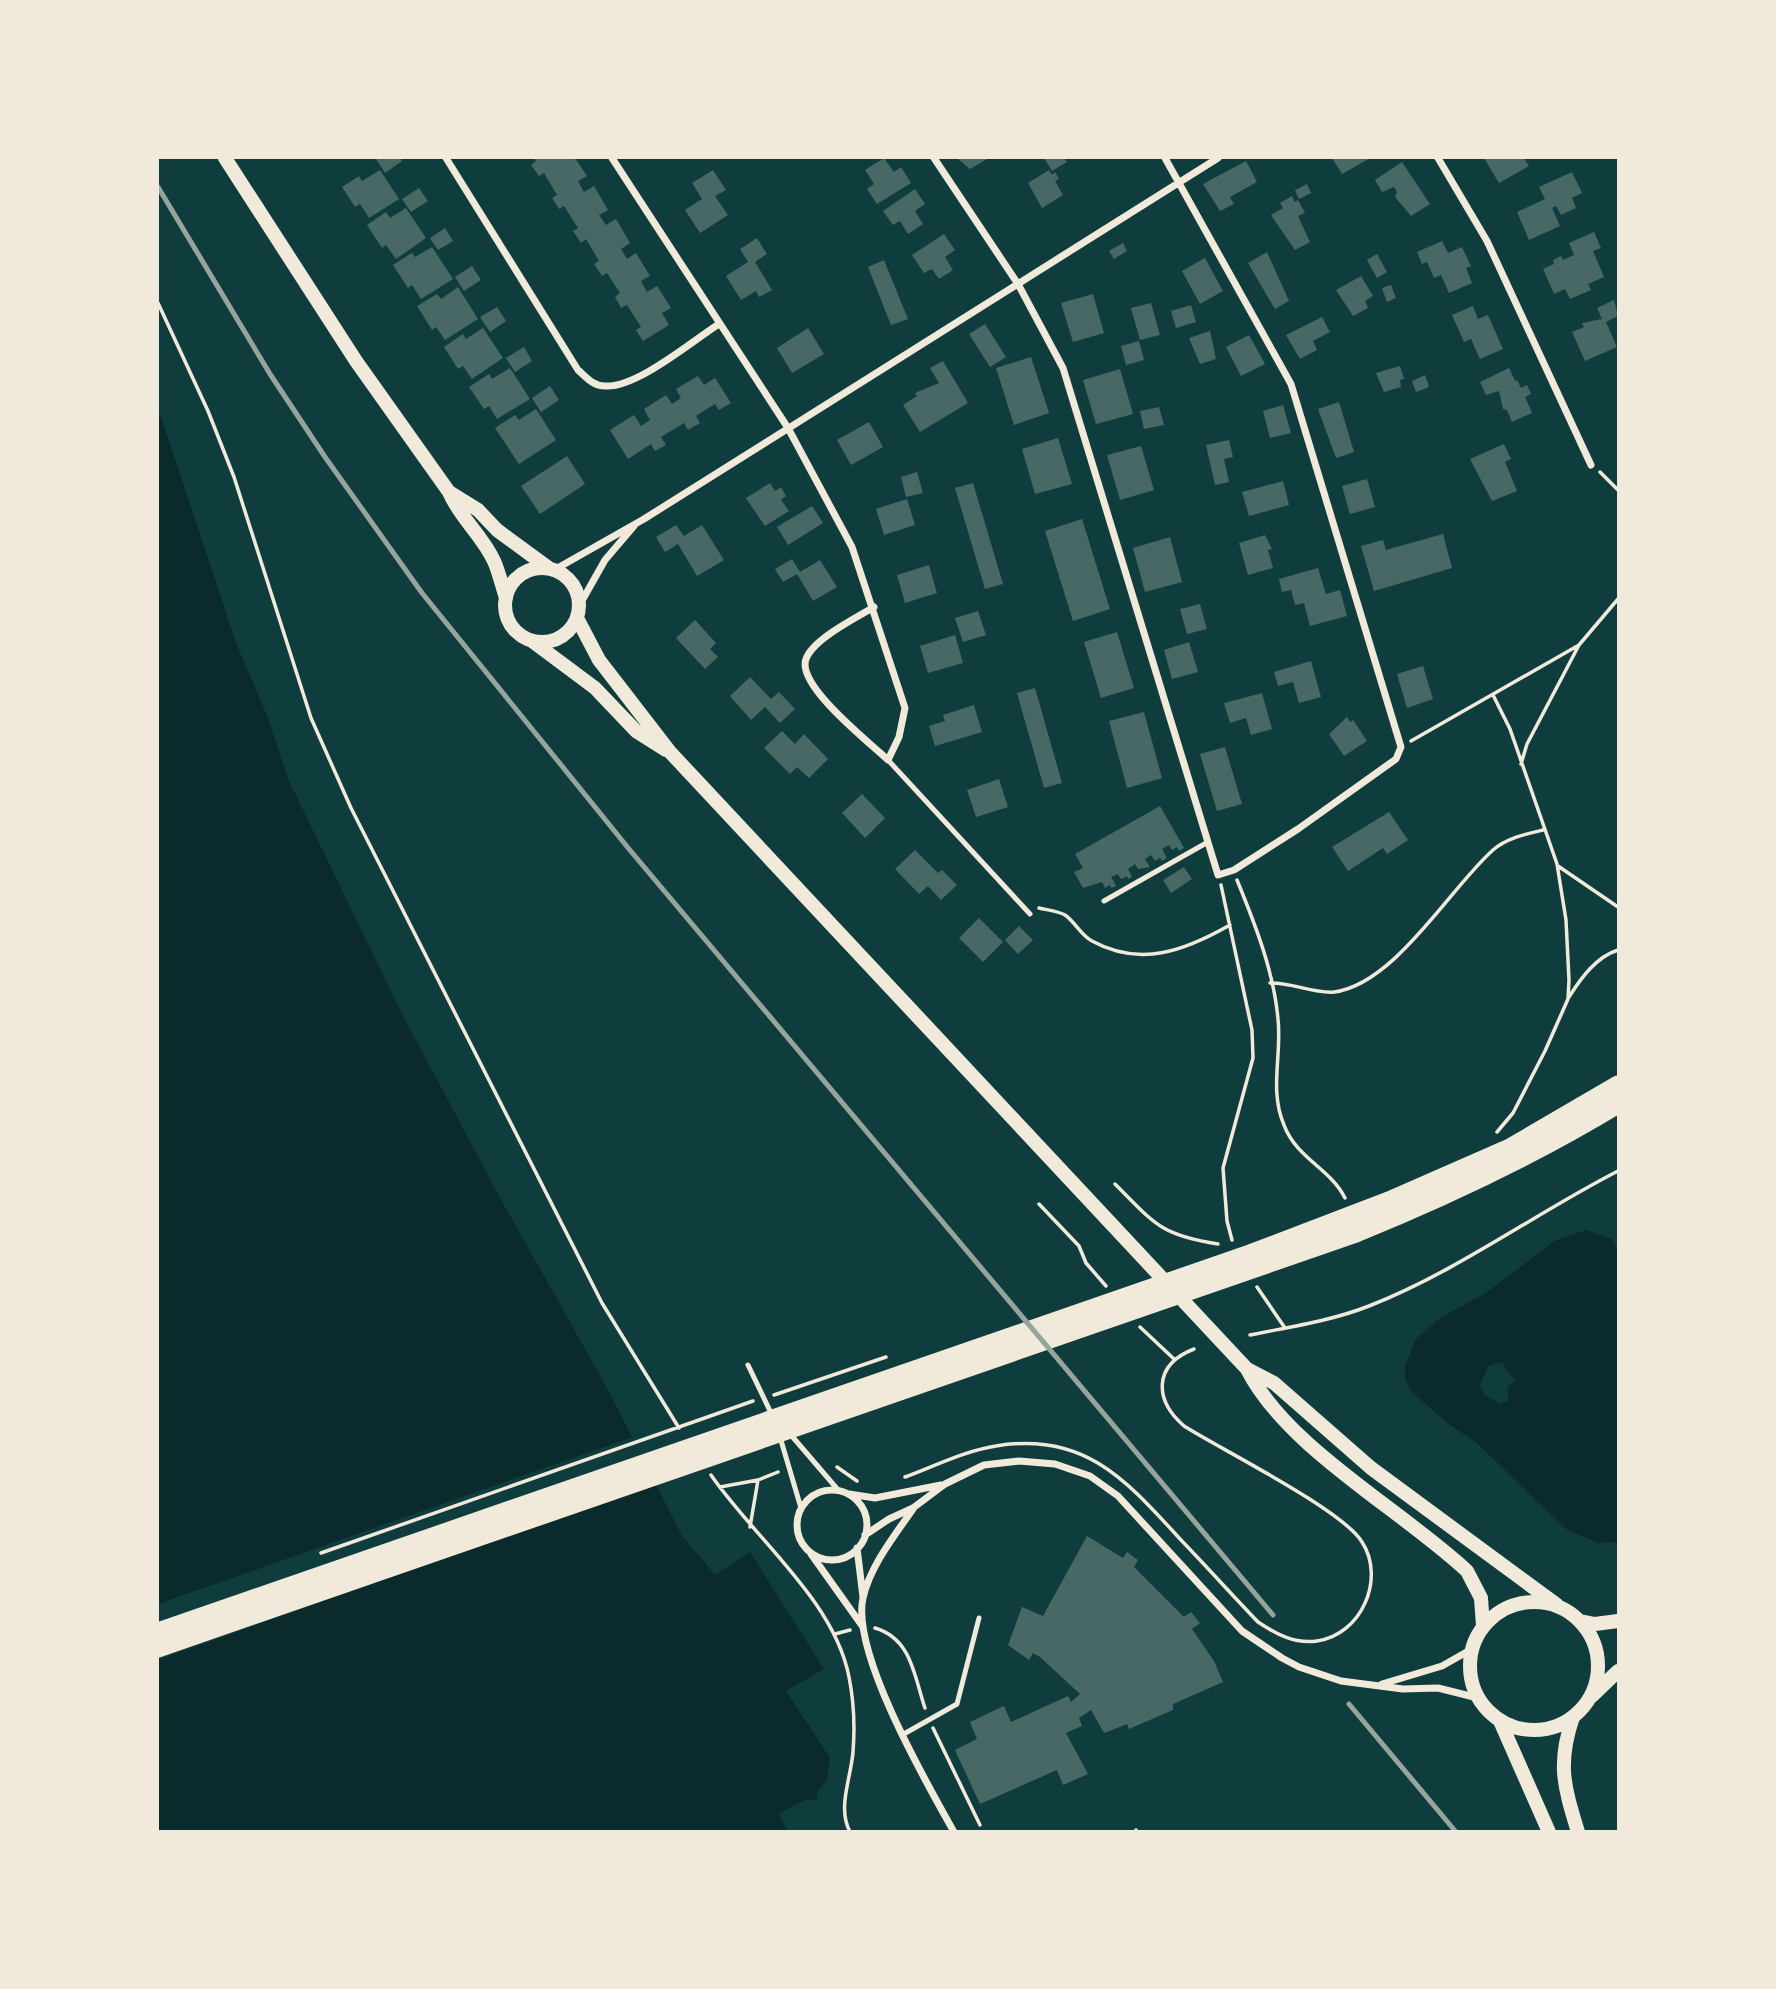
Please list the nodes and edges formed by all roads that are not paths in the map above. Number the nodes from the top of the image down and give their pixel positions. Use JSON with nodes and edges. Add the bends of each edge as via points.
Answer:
{"nodes":[{"id":1,"x":225,"y":158,"type":"edge"},
{"id":2,"x":446,"y":158,"type":"edge"},
{"id":3,"x":612,"y":158,"type":"edge"},
{"id":4,"x":934,"y":158,"type":"edge"},
{"id":5,"x":1165,"y":158,"type":"edge"},
{"id":6,"x":1218,"y":158,"type":"edge"},
{"id":7,"x":1438,"y":158,"type":"edge"},
{"id":8,"x":1179,"y":182,"type":"junction"},
{"id":9,"x":1018,"y":284,"type":"junction"},
{"id":10,"x":719,"y":324,"type":"junction"},
{"id":11,"x":788,"y":428,"type":"junction"},
{"id":12,"x":1591,"y":465,"type":"road end"},
{"id":13,"x":449,"y":492,"type":"junction"},
{"id":14,"x":635,"y":524,"type":"junction"},
{"id":15,"x":552,"y":569,"type":"junction"},
{"id":16,"x":506,"y":598,"type":"junction"},
{"id":17,"x":874,"y":607,"type":"junction"},
{"id":18,"x":578,"y":612,"type":"junction"},
{"id":19,"x":532,"y":641,"type":"junction"},
{"id":20,"x":670,"y":752,"type":"junction"},
{"id":21,"x":888,"y":760,"type":"junction"},
{"id":22,"x":1208,"y":842,"type":"junction"},
{"id":23,"x":1104,"y":901,"type":"dead end"},
{"id":24,"x":1030,"y":914,"type":"dead end"},
{"id":25,"x":1619,"y":1085,"type":"edge"},
{"id":26,"x":1619,"y":1104,"type":"edge"},
{"id":27,"x":748,"y":1365,"type":"dead end"},
{"id":28,"x":1247,"y":1369,"type":"junction"},
{"id":29,"x":771,"y":1411,"type":"junction"},
{"id":30,"x":945,"y":1484,"type":"junction"},
{"id":31,"x":844,"y":1492,"type":"junction"},
{"id":32,"x":801,"y":1508,"type":"junction"},
{"id":33,"x":913,"y":1508,"type":"junction"},
{"id":34,"x":865,"y":1535,"type":"junction"},
{"id":35,"x":857,"y":1548,"type":"junction"},
{"id":36,"x":808,"y":1550,"type":"junction"},
{"id":37,"x":863,"y":1598,"type":"junction"},
{"id":38,"x":1559,"y":1607,"type":"junction"},
{"id":39,"x":979,"y":1618,"type":"dead end"},
{"id":40,"x":1580,"y":1621,"type":"junction"},
{"id":41,"x":1619,"y":1621,"type":"edge"},
{"id":42,"x":1483,"y":1626,"type":"junction"},
{"id":43,"x":863,"y":1628,"type":"junction"},
{"id":44,"x":158,"y":1632,"type":"edge"},
{"id":45,"x":158,"y":1648,"type":"edge"},
{"id":46,"x":1472,"y":1649,"type":"junction"},
{"id":47,"x":1619,"y":1671,"type":"edge"},
{"id":48,"x":1381,"y":1684,"type":"junction"},
{"id":49,"x":1591,"y":1696,"type":"junction"},
{"id":50,"x":1478,"y":1698,"type":"junction"},
{"id":51,"x":1573,"y":1717,"type":"junction"},
{"id":52,"x":1500,"y":1721,"type":"junction"},
{"id":53,"x":902,"y":1735,"type":"junction"},
{"id":54,"x":954,"y":1832,"type":"edge"},
{"id":55,"x":1549,"y":1832,"type":"edge"},
{"id":56,"x":1578,"y":1832,"type":"edge"}],
"edges":[{"from":1,"to":13,"type":"main road","via":[[356,361]]},
{"from":2,"to":10,"type":"street","via":[[578,370],[590,381],[607,387],[634,380]]},
{"from":3,"to":10,"type":"street"},
{"from":4,"to":9,"type":"street"},
{"from":5,"to":8,"type":"street"},
{"from":6,"to":8,"type":"street"},
{"from":7,"to":12,"type":"street","via":[[1488,242]]},
{"from":8,"to":9,"type":"street"},
{"from":8,"to":22,"type":"street","via":[[1291,384],[1401,747],[1396,759],[1234,870],[1218,875]]},
{"from":9,"to":11,"type":"street"},
{"from":9,"to":22,"type":"street","via":[[1063,368]]},
{"from":10,"to":11,"type":"street"},
{"from":11,"to":14,"type":"street"},
{"from":11,"to":17,"type":"street","via":[[852,547]]},
{"from":13,"to":15,"type":"main road"},
{"from":13,"to":16,"type":"main road","via":[[457,513],[494,561]]},
{"from":14,"to":15,"type":"street"},
{"from":14,"to":18,"type":"street","via":[[605,560]]},
{"from":15,"to":16,"type":"main road","via":[[539,568],[517,578]]},
{"from":15,"to":18,"type":"main road","via":[[575,589]]},
{"from":16,"to":19,"type":"main road","via":[[510,624]]},
{"from":17,"to":21,"type":"street","via":[[905,708]]},
{"from":17,"to":21,"type":"street","via":[[819,642],[805,660],[804,671],[814,689]]},
{"from":18,"to":19,"type":"main road","via":[[564,635]]},
{"from":18,"to":20,"type":"main road","via":[[600,660]]},
{"from":19,"to":20,"type":"main road","via":[[595,688],[636,731]]},
{"from":20,"to":28,"type":"main road"},
{"from":21,"to":24,"type":"lane"},
{"from":22,"to":23,"type":"lane"},
{"from":25,"to":44,"type":"highway","via":[[1510,1147],[1390,1201],[1250,1254]]},
{"from":26,"to":45,"type":"highway","via":[[1509,1166],[1356,1233]]},
{"from":27,"to":29,"type":"lane"},
{"from":28,"to":38,"type":"main road","via":[[1274,1383],[1371,1468]]},
{"from":28,"to":42,"type":"main road","via":[[1259,1394],[1293,1427],[1467,1571],[1481,1598]]},
{"from":29,"to":31,"type":"lane"},
{"from":29,"to":32,"type":"lane"},
{"from":30,"to":31,"type":"street","via":[[875,1498]]},
{"from":30,"to":33,"type":"street"},
{"from":30,"to":48,"type":"street","via":[[984,1465],[1038,1461],[1090,1476],[1130,1508],[1242,1631],[1264,1647],[1320,1675]]},
{"from":31,"to":32,"type":"street","via":[[820,1492]]},
{"from":31,"to":34,"type":"street","via":[[864,1511]]},
{"from":32,"to":36,"type":"street","via":[[797,1531]]},
{"from":33,"to":34,"type":"street"},
{"from":33,"to":37,"type":"street"},
{"from":34,"to":35,"type":"street"},
{"from":35,"to":36,"type":"street","via":[[836,1559]]},
{"from":35,"to":37,"type":"street"},
{"from":36,"to":43,"type":"street"},
{"from":37,"to":43,"type":"street"},
{"from":38,"to":40,"type":"main road"},
{"from":38,"to":42,"type":"main road","via":[[1518,1603]]},
{"from":39,"to":53,"type":"lane","via":[[957,1704]]},
{"from":40,"to":41,"type":"main road"},
{"from":40,"to":49,"type":"main road","via":[[1598,1658]]},
{"from":42,"to":46,"type":"main road"},
{"from":43,"to":53,"type":"street","via":[[885,1700]]},
{"from":46,"to":48,"type":"street","via":[[1442,1666]]},
{"from":46,"to":50,"type":"main road","via":[[1469,1666]]},
{"from":47,"to":49,"type":"main road"},
{"from":48,"to":50,"type":"street","via":[[1453,1689]]},
{"from":49,"to":51,"type":"main road"},
{"from":50,"to":52,"type":"main road"},
{"from":51,"to":52,"type":"main road","via":[[1551,1728],[1523,1729]]},
{"from":51,"to":56,"type":"main road","via":[[1563,1746],[1562,1770]]},
{"from":52,"to":55,"type":"main road"},
{"from":53,"to":54,"type":"street"}]}
